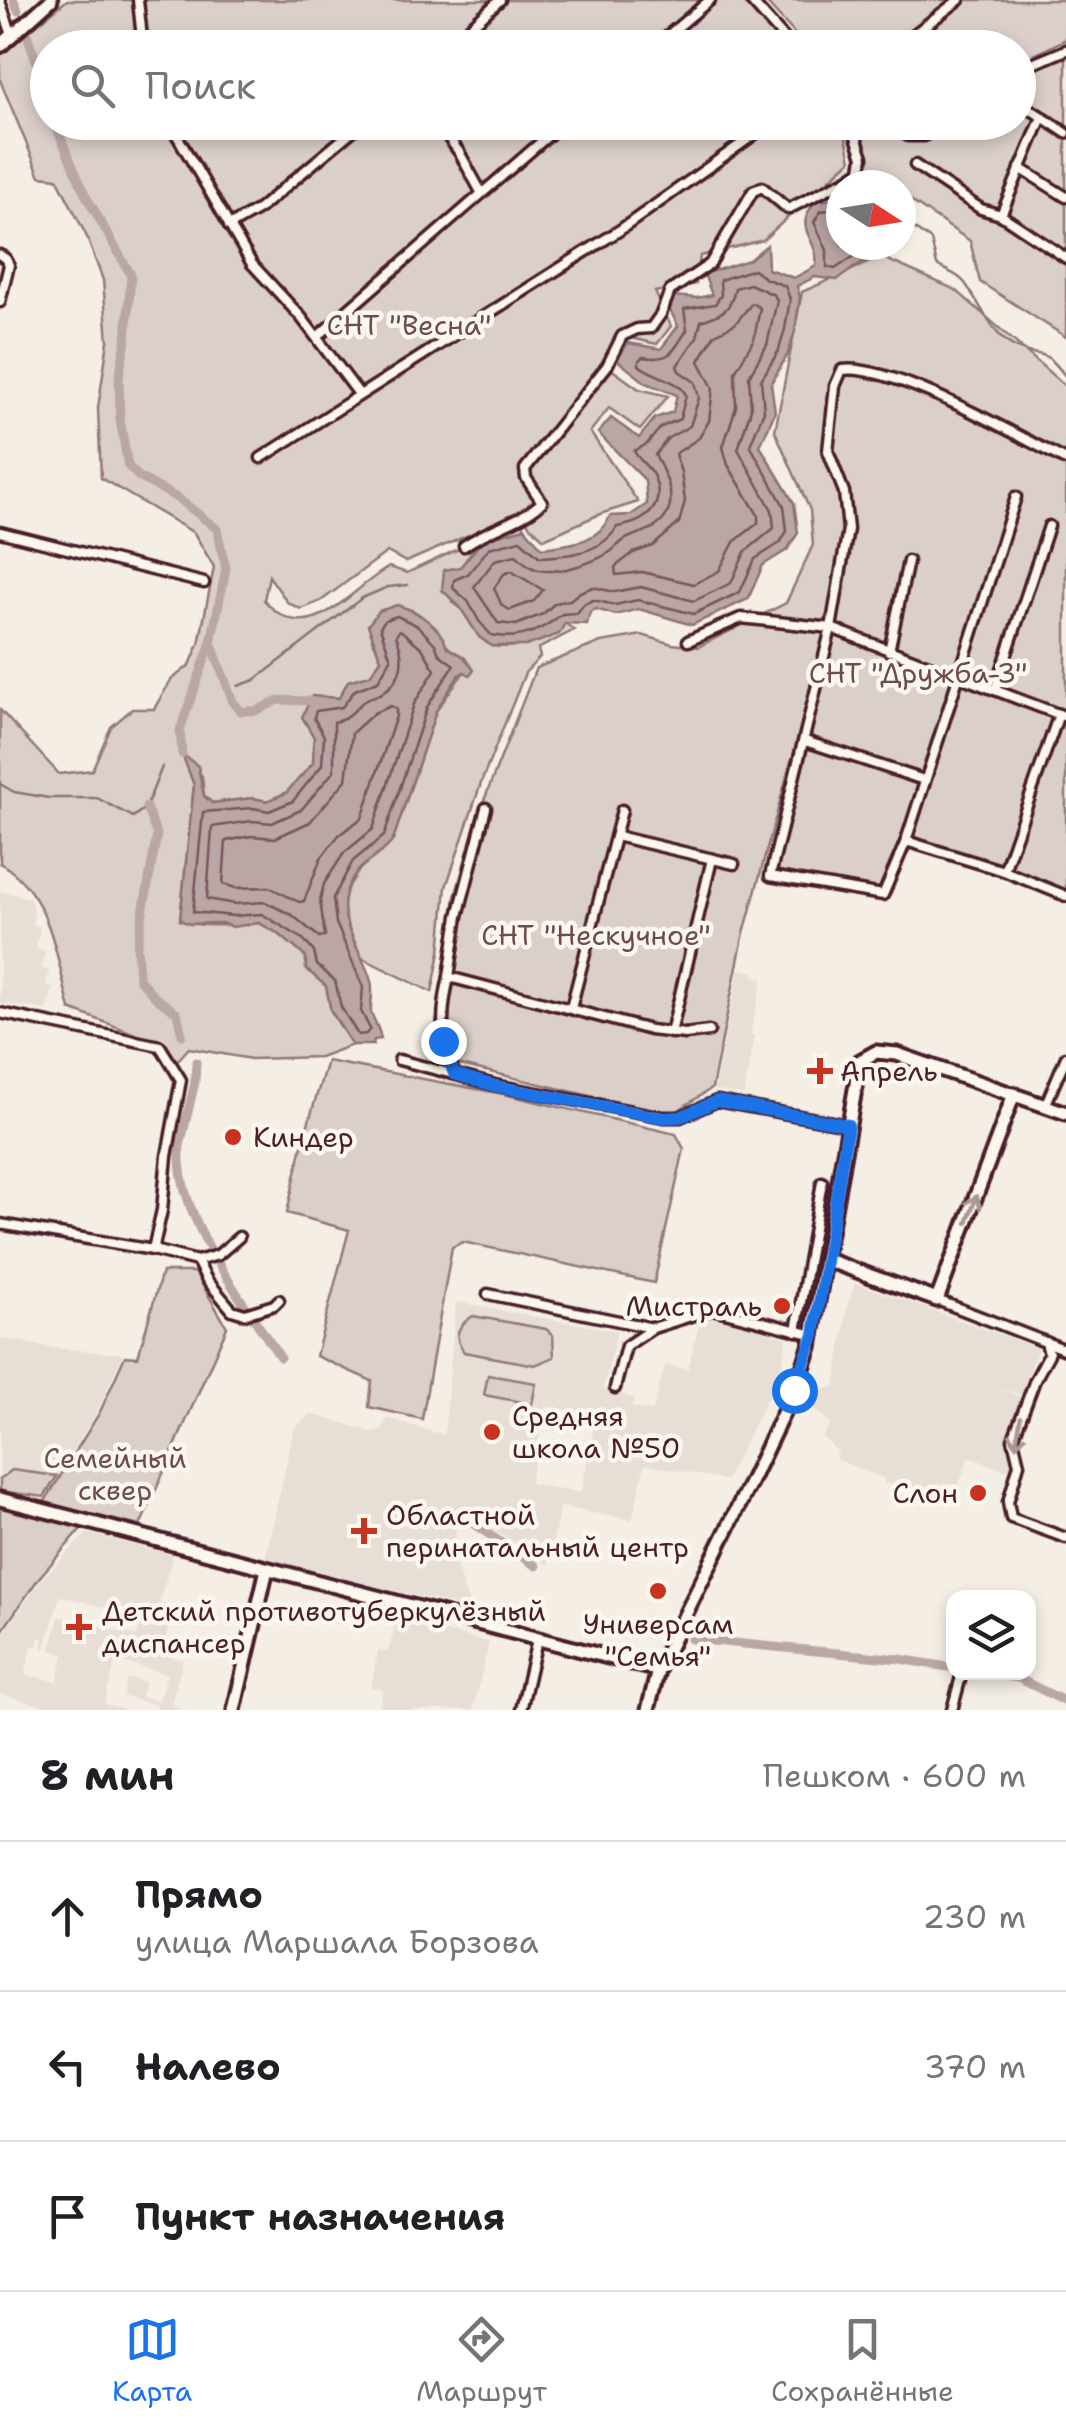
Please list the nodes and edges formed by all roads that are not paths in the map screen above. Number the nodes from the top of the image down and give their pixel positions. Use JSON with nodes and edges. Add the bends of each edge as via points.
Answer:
{"nodes":[{"id":1,"x":50,"y":0,"type":"edge"},
{"id":2,"x":138,"y":0,"type":"edge"},
{"id":3,"x":500,"y":0,"type":"edge"},
{"id":4,"x":710,"y":0,"type":"edge"},
{"id":5,"x":750,"y":0,"type":"edge"},
{"id":6,"x":958,"y":0,"type":"edge"},
{"id":7,"x":0,"y":1,"type":"edge"},
{"id":8,"x":141,"y":30,"type":"edge"},
{"id":9,"x":467,"y":30,"type":"edge"},
{"id":10,"x":675,"y":30,"type":"edge"},
{"id":11,"x":777,"y":30,"type":"edge"},
{"id":12,"x":919,"y":30,"type":"edge"},
{"id":13,"x":12,"y":35,"type":"junction"},
{"id":14,"x":0,"y":46,"type":"edge"},
{"id":15,"x":1061,"y":52,"type":"edge"},
{"id":16,"x":1036,"y":62,"type":"edge"},
{"id":17,"x":1066,"y":64,"type":"edge"},
{"id":18,"x":1036,"y":113,"type":"edge"},
{"id":19,"x":1042,"y":117,"type":"junction"},
{"id":20,"x":1036,"y":131,"type":"edge"},
{"id":21,"x":1066,"y":133,"type":"edge"},
{"id":22,"x":179,"y":140,"type":"edge"},
{"id":23,"x":342,"y":140,"type":"edge"},
{"id":24,"x":450,"y":140,"type":"edge"},
{"id":25,"x":543,"y":140,"type":"edge"},
{"id":26,"x":747,"y":140,"type":"edge"},
{"id":27,"x":857,"y":140,"type":"edge"},
{"id":28,"x":1032,"y":140,"type":"edge"},
{"id":29,"x":915,"y":164,"type":"dead end"},
{"id":30,"x":1020,"y":168,"type":"junction"},
{"id":31,"x":481,"y":192,"type":"junction"},
{"id":32,"x":1066,"y":197,"type":"edge"},
{"id":33,"x":1002,"y":216,"type":"junction"},
{"id":34,"x":229,"y":226,"type":"junction"},
{"id":35,"x":0,"y":256,"type":"edge"},
{"id":36,"x":1066,"y":258,"type":"edge"},
{"id":37,"x":0,"y":302,"type":"edge"},
{"id":38,"x":317,"y":337,"type":"junction"},
{"id":39,"x":359,"y":394,"type":"junction"},
{"id":40,"x":261,"y":458,"type":"dead end"},
{"id":41,"x":1066,"y":460,"type":"edge"},
{"id":42,"x":1016,"y":497,"type":"dead end"},
{"id":43,"x":1049,"y":526,"type":"dead end"},
{"id":44,"x":0,"y":532,"type":"edge"},
{"id":45,"x":464,"y":546,"type":"dead end"},
{"id":46,"x":908,"y":562,"type":"dead end"},
{"id":47,"x":204,"y":583,"type":"dead end"},
{"id":48,"x":831,"y":628,"type":"junction"},
{"id":49,"x":688,"y":641,"type":"dead end"},
{"id":50,"x":889,"y":652,"type":"junction"},
{"id":51,"x":957,"y":676,"type":"junction"},
{"id":52,"x":994,"y":690,"type":"junction"},
{"id":53,"x":1062,"y":715,"type":"edge"},
{"id":54,"x":805,"y":741,"type":"junction"},
{"id":55,"x":924,"y":780,"type":"junction"},
{"id":56,"x":486,"y":808,"type":"dead end"},
{"id":57,"x":622,"y":810,"type":"dead end"},
{"id":58,"x":616,"y":836,"type":"junction"},
{"id":59,"x":906,"y":840,"type":"junction"},
{"id":60,"x":712,"y":859,"type":"junction"},
{"id":61,"x":734,"y":864,"type":"dead end"},
{"id":62,"x":1004,"y":870,"type":"junction"},
{"id":63,"x":1066,"y":896,"type":"edge"},
{"id":64,"x":449,"y":977,"type":"junction"},
{"id":65,"x":571,"y":1008,"type":"junction"},
{"id":66,"x":0,"y":1014,"type":"edge"},
{"id":67,"x":709,"y":1031,"type":"dead end"},
{"id":68,"x":671,"y":1033,"type":"junction"},
{"id":69,"x":1066,"y":1057,"type":"edge"},
{"id":70,"x":398,"y":1060,"type":"dead end"},
{"id":71,"x":454,"y":1074,"type":"junction"},
{"id":72,"x":1014,"y":1094,"type":"junction"},
{"id":73,"x":1046,"y":1106,"type":"junction"},
{"id":74,"x":1066,"y":1113,"type":"edge"},
{"id":75,"x":848,"y":1125,"type":"junction"},
{"id":76,"x":822,"y":1182,"type":"dead end"},
{"id":77,"x":0,"y":1224,"type":"edge"},
{"id":78,"x":239,"y":1237,"type":"dead end"},
{"id":79,"x":152,"y":1250,"type":"junction"},
{"id":80,"x":197,"y":1260,"type":"junction"},
{"id":81,"x":827,"y":1260,"type":"junction"},
{"id":82,"x":488,"y":1294,"type":"dead end"},
{"id":83,"x":280,"y":1300,"type":"dead end"},
{"id":84,"x":937,"y":1300,"type":"junction"},
{"id":85,"x":653,"y":1328,"type":"junction"},
{"id":86,"x":796,"y":1331,"type":"junction"},
{"id":87,"x":814,"y":1335,"type":"junction"},
{"id":88,"x":1046,"y":1342,"type":"junction"},
{"id":89,"x":1066,"y":1350,"type":"edge"},
{"id":90,"x":615,"y":1388,"type":"dead end"},
{"id":91,"x":1,"y":1500,"type":"edge"},
{"id":92,"x":1066,"y":1538,"type":"edge"},
{"id":93,"x":267,"y":1569,"type":"junction"},
{"id":94,"x":536,"y":1640,"type":"junction"},
{"id":95,"x":658,"y":1670,"type":"junction"},
{"id":96,"x":960,"y":1680,"type":"edge"},
{"id":97,"x":234,"y":1710,"type":"edge"},
{"id":98,"x":521,"y":1710,"type":"edge"},
{"id":99,"x":648,"y":1710,"type":"edge"},
{"id":100,"x":952,"y":1710,"type":"edge"}],
"edges":[{"from":1,"to":13,"type":"street"},
{"from":2,"to":8,"type":"street"},
{"from":3,"to":9,"type":"street"},
{"from":4,"to":10,"type":"street"},
{"from":5,"to":11,"type":"street"},
{"from":6,"to":12,"type":"street"},
{"from":7,"to":13,"type":"street"},
{"from":13,"to":14,"type":"street"},
{"from":15,"to":16,"type":"street"},
{"from":15,"to":17,"type":"street"},
{"from":18,"to":19,"type":"street"},
{"from":19,"to":20,"type":"street"},
{"from":19,"to":21,"type":"street"},
{"from":22,"to":34,"type":"street"},
{"from":23,"to":34,"type":"street","via":[[260,209]]},
{"from":24,"to":31,"type":"street"},
{"from":25,"to":31,"type":"street"},
{"from":26,"to":39,"type":"street","via":[[620,230]]},
{"from":27,"to":45,"type":"street","via":[[861,170],[848,180],[788,208],[762,187],[753,191],[710,264],[670,290],[651,328],[622,336],[607,366],[525,469],[542,502]]},
{"from":28,"to":30,"type":"street"},
{"from":29,"to":33,"type":"street"},
{"from":30,"to":32,"type":"street"},
{"from":30,"to":33,"type":"street"},
{"from":31,"to":38,"type":"street"},
{"from":33,"to":36,"type":"street"},
{"from":34,"to":38,"type":"street","via":[[252,264]]},
{"from":35,"to":37,"type":"street","via":[[9,266]]},
{"from":38,"to":39,"type":"street"},
{"from":39,"to":40,"type":"street"},
{"from":41,"to":48,"type":"street","via":[[941,397],[842,370],[828,451],[844,492],[848,529]]},
{"from":42,"to":51,"type":"street"},
{"from":43,"to":52,"type":"street"},
{"from":44,"to":47,"type":"street"},
{"from":46,"to":50,"type":"street"},
{"from":48,"to":49,"type":"street","via":[[741,618]]},
{"from":48,"to":50,"type":"street"},
{"from":48,"to":54,"type":"street"},
{"from":50,"to":51,"type":"street"},
{"from":51,"to":52,"type":"street"},
{"from":51,"to":55,"type":"street"},
{"from":52,"to":53,"type":"street"},
{"from":53,"to":62,"type":"street"},
{"from":54,"to":55,"type":"street"},
{"from":54,"to":59,"type":"street","via":[[770,876],[883,895]]},
{"from":55,"to":59,"type":"street"},
{"from":56,"to":64,"type":"street"},
{"from":57,"to":58,"type":"street"},
{"from":58,"to":60,"type":"street"},
{"from":58,"to":65,"type":"street"},
{"from":59,"to":62,"type":"street"},
{"from":60,"to":61,"type":"street"},
{"from":60,"to":68,"type":"street"},
{"from":62,"to":63,"type":"street"},
{"from":64,"to":65,"type":"street"},
{"from":64,"to":71,"type":"street","via":[[443,1041]]},
{"from":65,"to":68,"type":"street"},
{"from":66,"to":79,"type":"street","via":[[160,1046],[181,1080]]},
{"from":67,"to":68,"type":"street"},
{"from":69,"to":73,"type":"street"},
{"from":70,"to":71,"type":"street"},
{"from":71,"to":75,"type":"street","via":[[664,1118],[717,1101]]},
{"from":72,"to":73,"type":"street"},
{"from":72,"to":75,"type":"street","via":[[876,1052],[860,1061]]},
{"from":84,"to":72,"type":"street","one_way":true},
{"from":73,"to":74,"type":"street"},
{"from":75,"to":81,"type":"street"},
{"from":76,"to":86,"type":"street"},
{"from":77,"to":79,"type":"street"},
{"from":78,"to":80,"type":"street"},
{"from":79,"to":80,"type":"street"},
{"from":80,"to":83,"type":"street","via":[[232,1310],[249,1312]]},
{"from":81,"to":84,"type":"street"},
{"from":81,"to":87,"type":"street"},
{"from":82,"to":85,"type":"street"},
{"from":84,"to":88,"type":"street"},
{"from":85,"to":86,"type":"street","via":[[713,1309]]},
{"from":85,"to":90,"type":"street","via":[[626,1346]]},
{"from":86,"to":87,"type":"street"},
{"from":87,"to":95,"type":"street","via":[[799,1380]]},
{"from":88,"to":89,"type":"street"},
{"from":88,"to":92,"type":"street","one_way":true,"via":[[1049,1354],[1013,1439],[1019,1464],[1008,1502],[1010,1518]]},
{"from":91,"to":93,"type":"street"},
{"from":93,"to":94,"type":"street"},
{"from":93,"to":97,"type":"street"},
{"from":94,"to":95,"type":"street"},
{"from":94,"to":98,"type":"street"},
{"from":95,"to":99,"type":"street"},
{"from":96,"to":100,"type":"street"}]}
